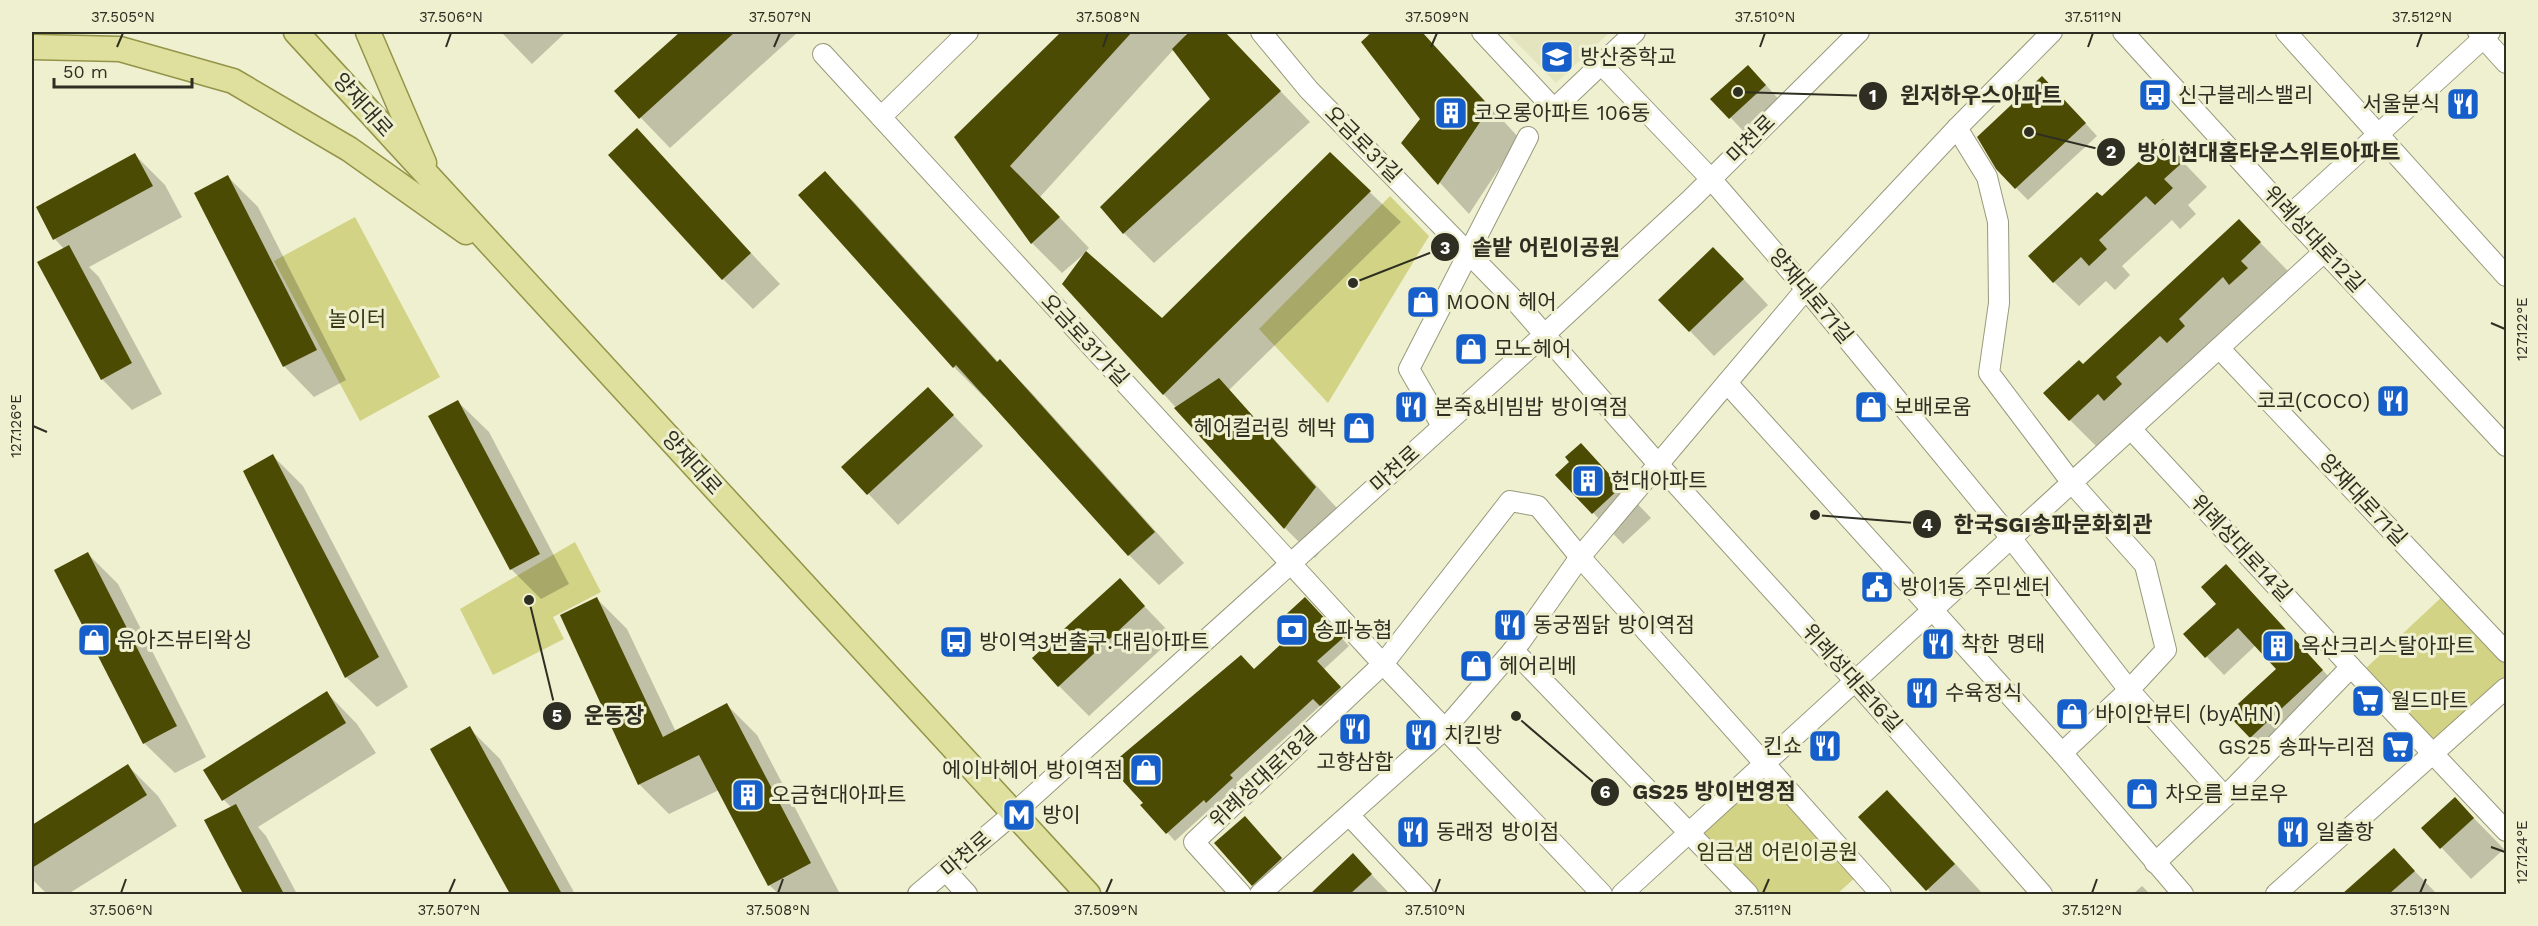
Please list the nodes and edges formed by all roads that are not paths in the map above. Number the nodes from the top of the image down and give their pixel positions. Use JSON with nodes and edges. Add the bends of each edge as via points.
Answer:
{"nodes":[{"id":1,"x":296,"y":32,"type":"edge"},
{"id":2,"x":368,"y":32,"type":"edge"},
{"id":3,"x":968,"y":32,"type":"edge"},
{"id":4,"x":1261,"y":32,"type":"edge"},
{"id":5,"x":1482,"y":32,"type":"edge"},
{"id":6,"x":1635,"y":32,"type":"edge"},
{"id":7,"x":1859,"y":32,"type":"edge"},
{"id":8,"x":2052,"y":32,"type":"edge"},
{"id":9,"x":2123,"y":32,"type":"edge"},
{"id":10,"x":2286,"y":32,"type":"edge"},
{"id":11,"x":2484,"y":34,"type":"edge"},
{"id":12,"x":32,"y":47,"type":"edge"},
{"id":13,"x":823,"y":54,"type":"dead end"},
{"id":14,"x":2506,"y":63,"type":"edge"},
{"id":15,"x":1601,"y":64,"type":"junction"},
{"id":16,"x":881,"y":117,"type":"junction"},
{"id":17,"x":1957,"y":129,"type":"junction"},
{"id":18,"x":2378,"y":134,"type":"junction"},
{"id":19,"x":1528,"y":138,"type":"dead end"},
{"id":20,"x":1711,"y":178,"type":"junction"},
{"id":21,"x":430,"y":179,"type":"junction"},
{"id":22,"x":2290,"y":215,"type":"junction"},
{"id":23,"x":2325,"y":251,"type":"junction"},
{"id":24,"x":1469,"y":252,"type":"junction"},
{"id":25,"x":510,"y":264,"type":"junction"},
{"id":26,"x":2506,"y":276,"type":"edge"},
{"id":27,"x":1806,"y":290,"type":"junction"},
{"id":28,"x":1544,"y":334,"type":"junction"},
{"id":29,"x":2219,"y":348,"type":"junction"},
{"id":30,"x":1727,"y":383,"type":"junction"},
{"id":31,"x":1442,"y":426,"type":"junction"},
{"id":32,"x":2131,"y":429,"type":"junction"},
{"id":33,"x":2506,"y":446,"type":"edge"},
{"id":34,"x":1658,"y":464,"type":"junction"},
{"id":35,"x":2072,"y":483,"type":"junction"},
{"id":36,"x":2011,"y":538,"type":"junction"},
{"id":37,"x":1580,"y":557,"type":"junction"},
{"id":38,"x":1290,"y":563,"type":"junction"},
{"id":39,"x":1932,"y":610,"type":"junction"},
{"id":40,"x":1513,"y":650,"type":"junction"},
{"id":41,"x":2506,"y":652,"type":"edge"},
{"id":42,"x":1383,"y":664,"type":"junction"},
{"id":43,"x":2351,"y":667,"type":"junction"},
{"id":44,"x":1855,"y":681,"type":"junction"},
{"id":45,"x":2506,"y":688,"type":"edge"},
{"id":46,"x":2129,"y":690,"type":"junction"},
{"id":47,"x":1445,"y":729,"type":"junction"},
{"id":48,"x":2062,"y":753,"type":"junction"},
{"id":49,"x":2433,"y":755,"type":"junction"},
{"id":50,"x":1764,"y":764,"type":"junction"},
{"id":51,"x":2226,"y":797,"type":"junction"},
{"id":52,"x":1013,"y":814,"type":"junction"},
{"id":53,"x":1349,"y":815,"type":"junction"},
{"id":54,"x":2506,"y":831,"type":"edge"},
{"id":55,"x":1689,"y":833,"type":"junction"},
{"id":56,"x":2155,"y":863,"type":"junction"},
{"id":57,"x":946,"y":871,"type":"junction"},
{"id":58,"x":918,"y":894,"type":"edge"},
{"id":59,"x":967,"y":894,"type":"edge"},
{"id":60,"x":1088,"y":894,"type":"edge"},
{"id":61,"x":1241,"y":894,"type":"edge"},
{"id":62,"x":1260,"y":894,"type":"edge"},
{"id":63,"x":1423,"y":894,"type":"edge"},
{"id":64,"x":1602,"y":894,"type":"edge"},
{"id":65,"x":1622,"y":894,"type":"edge"},
{"id":66,"x":1748,"y":894,"type":"edge"},
{"id":67,"x":1881,"y":894,"type":"edge"},
{"id":68,"x":2042,"y":894,"type":"edge"},
{"id":69,"x":2183,"y":894,"type":"edge"},
{"id":70,"x":2276,"y":894,"type":"edge"}],
"edges":[{"from":1,"to":21,"type":"main road","name":"양재대로"},
{"from":2,"to":21,"type":"main road"},
{"from":3,"to":16,"type":"street"},
{"from":4,"to":24,"type":"street","name":"오금로31길","via":[[1309,90]]},
{"from":5,"to":15,"type":"street","via":[[1554,109]]},
{"from":6,"to":15,"type":"street"},
{"from":7,"to":20,"type":"street","name":"마천로"},
{"from":8,"to":17,"type":"street"},
{"from":9,"to":22,"type":"street","name":"위례성대로12길"},
{"from":10,"to":18,"type":"street"},
{"from":11,"to":14,"type":"street"},
{"from":11,"to":18,"type":"street"},
{"from":12,"to":25,"type":"main road","via":[[120,50],[233,81],[349,149]]},
{"from":13,"to":16,"type":"street","name":"오금로31가길"},
{"from":15,"to":20,"type":"street","name":"양재대로71길"},
{"from":16,"to":38,"type":"street","name":"오금로31가길"},
{"from":17,"to":27,"type":"street"},
{"from":17,"to":35,"type":"street","via":[[1987,177],[1998,222],[1999,303],[1989,373]]},
{"from":18,"to":22,"type":"street"},
{"from":18,"to":26,"type":"street"},
{"from":19,"to":24,"type":"street"},
{"from":20,"to":27,"type":"street","name":"양재대로71길"},
{"from":20,"to":28,"type":"street","name":"마천로"},
{"from":21,"to":25,"type":"main road","name":"양재대로"},
{"from":22,"to":23,"type":"street","name":"위례성대로12길"},
{"from":23,"to":29,"type":"street"},
{"from":23,"to":33,"type":"street","name":"위례성대로12길"},
{"from":24,"to":28,"type":"street","name":"오금로31길"},
{"from":24,"to":31,"type":"street","via":[[1409,369]]},
{"from":25,"to":52,"type":"main road","name":"양재대로"},
{"from":27,"to":30,"type":"street"},
{"from":27,"to":36,"type":"street","name":"양재대로71길"},
{"from":28,"to":31,"type":"street","name":"마천로"},
{"from":28,"to":34,"type":"street","name":"위례성대로16길"},
{"from":29,"to":32,"type":"street"},
{"from":29,"to":41,"type":"street","name":"양재대로71길"},
{"from":30,"to":34,"type":"street"},
{"from":30,"to":39,"type":"street"},
{"from":31,"to":38,"type":"street","name":"마천로"},
{"from":32,"to":35,"type":"street"},
{"from":32,"to":43,"type":"street","name":"위례성대로14길"},
{"from":34,"to":37,"type":"street"},
{"from":34,"to":44,"type":"street","name":"위례성대로16길"},
{"from":35,"to":36,"type":"street"},
{"from":35,"to":46,"type":"street","via":[[2145,565],[2166,650]]},
{"from":36,"to":39,"type":"street"},
{"from":36,"to":46,"type":"street","name":"양재대로71길"},
{"from":37,"to":40,"type":"street"},
{"from":37,"to":42,"type":"street","name":"위례성대로18길","via":[[1538,506],[1510,501]]},
{"from":37,"to":50,"type":"street"},
{"from":38,"to":42,"type":"street"},
{"from":38,"to":52,"type":"street","name":"마천로"},
{"from":39,"to":44,"type":"street"},
{"from":39,"to":48,"type":"street"},
{"from":40,"to":47,"type":"street"},
{"from":40,"to":55,"type":"street"},
{"from":42,"to":47,"type":"street"},
{"from":42,"to":61,"type":"street","name":"위례성대로18길","via":[[1194,842]]},
{"from":43,"to":49,"type":"street","name":"위례성대로14길"},
{"from":43,"to":51,"type":"street"},
{"from":44,"to":50,"type":"street"},
{"from":44,"to":68,"type":"street","name":"위례성대로16길"},
{"from":45,"to":49,"type":"street"},
{"from":46,"to":48,"type":"street"},
{"from":46,"to":51,"type":"street"},
{"from":47,"to":53,"type":"street"},
{"from":47,"to":64,"type":"street"},
{"from":48,"to":56,"type":"street"},
{"from":49,"to":54,"type":"street","name":"위례성대로14길"},
{"from":49,"to":70,"type":"street"},
{"from":50,"to":55,"type":"street"},
{"from":50,"to":67,"type":"street"},
{"from":51,"to":56,"type":"street"},
{"from":52,"to":57,"type":"street","name":"마천로"},
{"from":52,"to":60,"type":"main road","name":"양재대로"},
{"from":53,"to":62,"type":"street"},
{"from":53,"to":63,"type":"street"},
{"from":55,"to":65,"type":"street"},
{"from":55,"to":66,"type":"street"},
{"from":56,"to":69,"type":"street"},
{"from":57,"to":58,"type":"street","name":"마천로"},
{"from":57,"to":59,"type":"street"}]}
